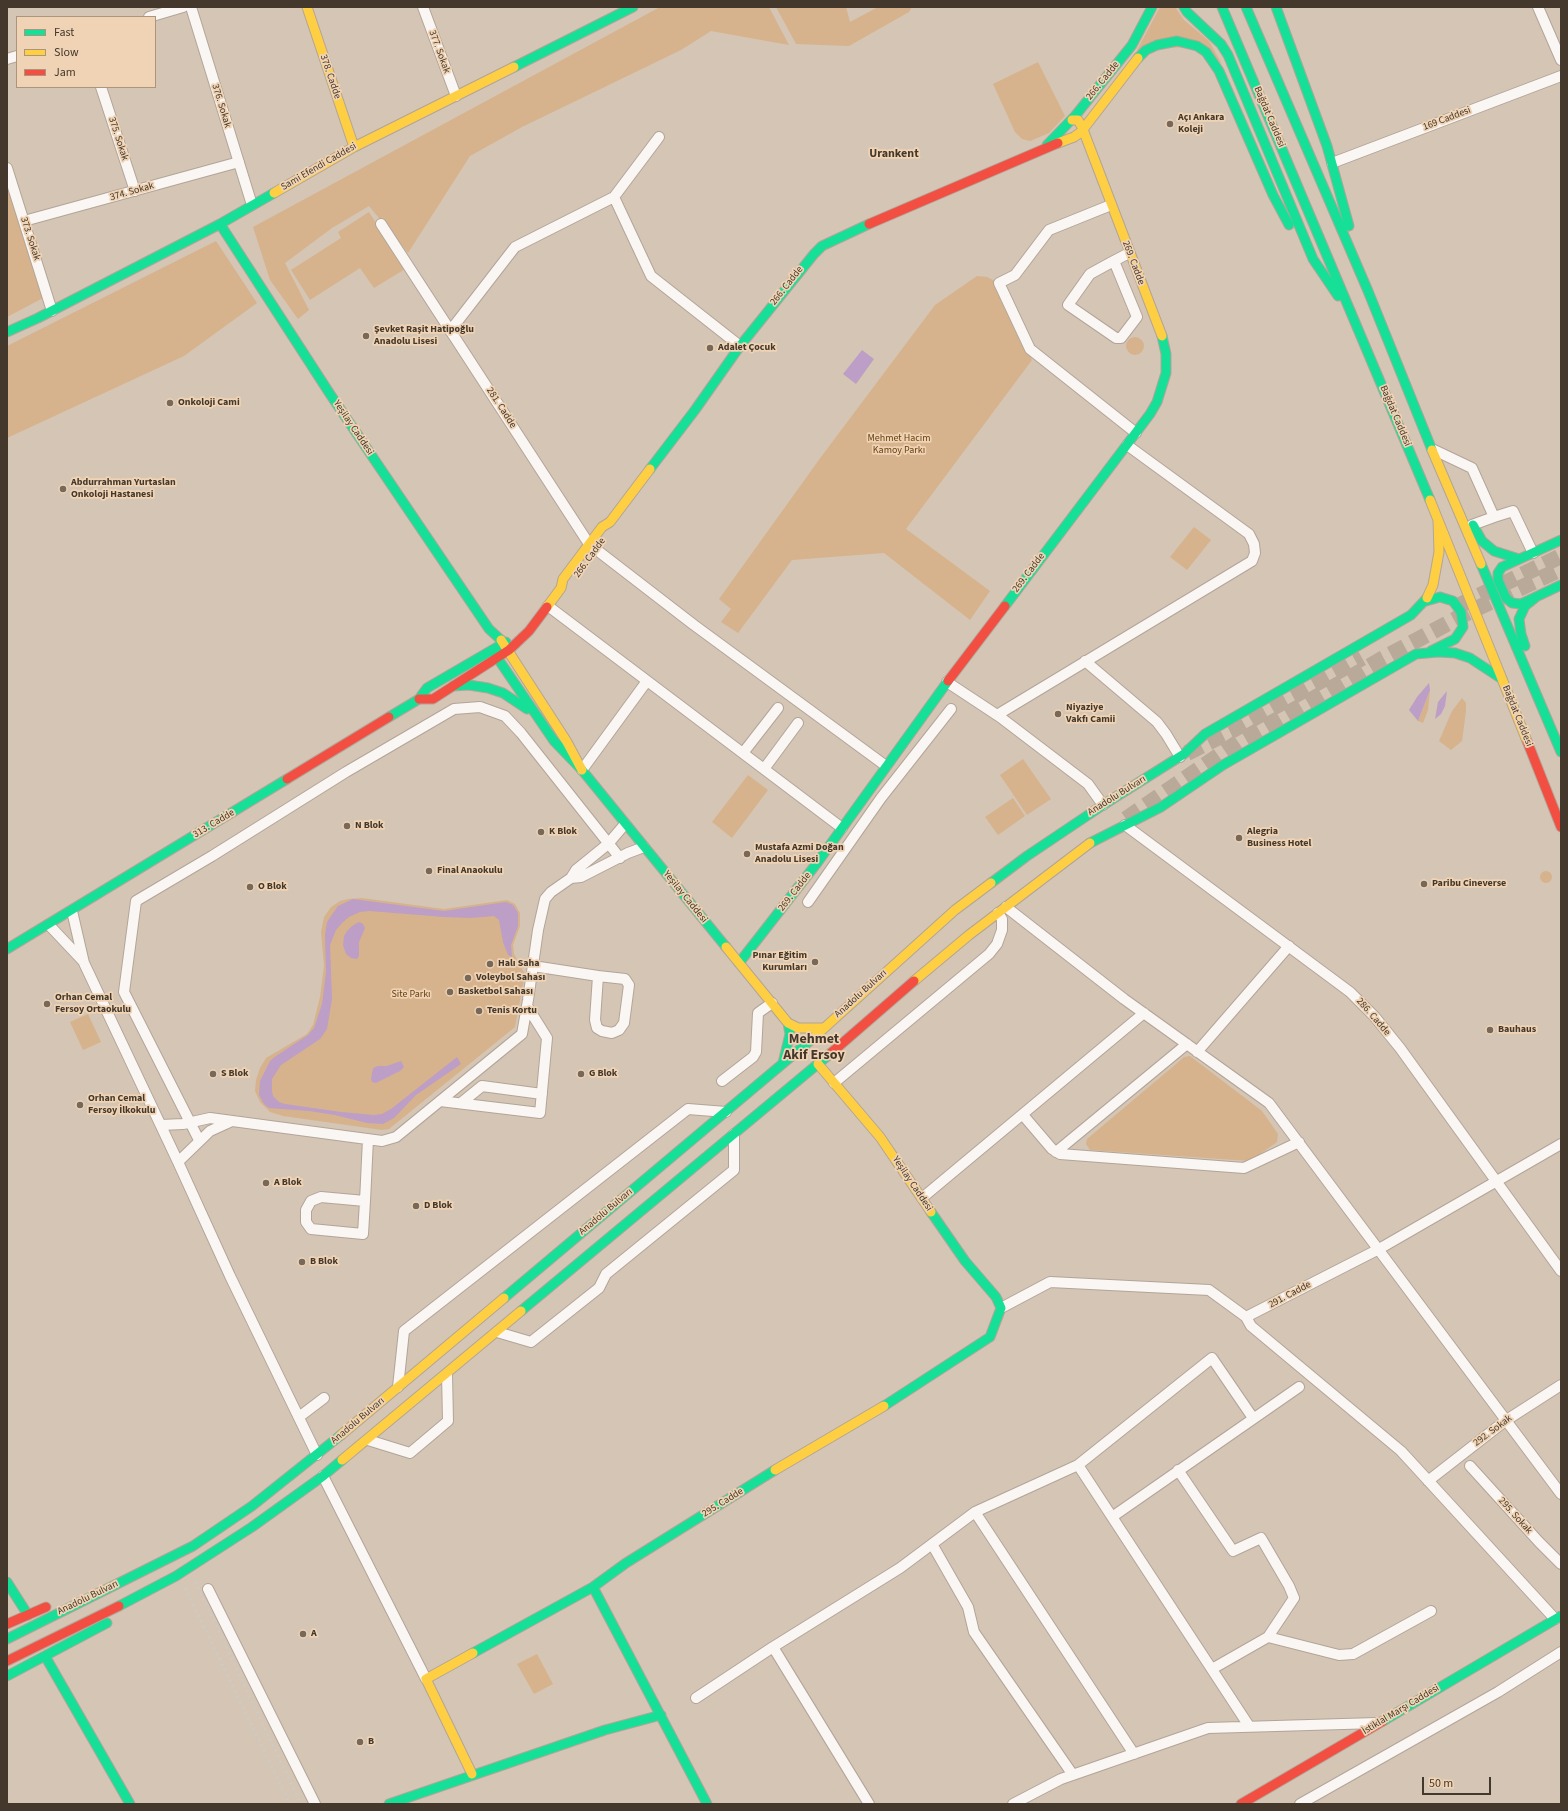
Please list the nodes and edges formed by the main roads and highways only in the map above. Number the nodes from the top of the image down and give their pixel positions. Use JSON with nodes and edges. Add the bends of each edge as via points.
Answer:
{"nodes":[{"id":1,"x":307,"y":7,"type":"edge"},
{"id":2,"x":633,"y":7,"type":"edge"},
{"id":3,"x":1152,"y":7,"type":"edge"},
{"id":4,"x":1184,"y":7,"type":"edge"},
{"id":5,"x":1222,"y":7,"type":"edge"},
{"id":6,"x":1246,"y":7,"type":"edge"},
{"id":7,"x":1276,"y":7,"type":"edge"},
{"id":8,"x":1069,"y":123,"type":"junction"},
{"id":9,"x":1083,"y":129,"type":"junction"},
{"id":10,"x":1074,"y":137,"type":"junction"},
{"id":11,"x":1089,"y":146,"type":"junction"},
{"id":12,"x":354,"y":147,"type":"junction"},
{"id":13,"x":1043,"y":148,"type":"junction"},
{"id":14,"x":220,"y":224,"type":"junction"},
{"id":15,"x":1313,"y":259,"type":"junction"},
{"id":16,"x":1368,"y":291,"type":"junction"},
{"id":17,"x":1351,"y":310,"type":"junction"},
{"id":18,"x":7,"y":332,"type":"edge"},
{"id":19,"x":1442,"y":474,"type":"junction"},
{"id":20,"x":1438,"y":520,"type":"junction"},
{"id":21,"x":1561,"y":540,"type":"edge"},
{"id":22,"x":592,"y":548,"type":"junction"},
{"id":23,"x":1519,"y":559,"type":"junction"},
{"id":24,"x":583,"y":568,"type":"dead end"},
{"id":25,"x":1561,"y":584,"type":"edge"},
{"id":26,"x":1537,"y":596,"type":"junction"},
{"id":27,"x":1426,"y":601,"type":"junction"},
{"id":28,"x":489,"y":629,"type":"junction"},
{"id":29,"x":521,"y":639,"type":"junction"},
{"id":30,"x":498,"y":646,"type":"junction"},
{"id":31,"x":1424,"y":653,"type":"junction"},
{"id":32,"x":503,"y":654,"type":"junction"},
{"id":33,"x":1502,"y":679,"type":"junction"},
{"id":34,"x":452,"y":686,"type":"junction"},
{"id":35,"x":420,"y":699,"type":"junction"},
{"id":36,"x":1541,"y":705,"type":"junction"},
{"id":37,"x":533,"y":713,"type":"junction"},
{"id":38,"x":1561,"y":752,"type":"edge"},
{"id":39,"x":582,"y":770,"type":"junction"},
{"id":40,"x":1561,"y":827,"type":"edge"},
{"id":41,"x":7,"y":949,"type":"edge"},
{"id":42,"x":739,"y":963,"type":"junction"},
{"id":43,"x":788,"y":1023,"type":"junction"},
{"id":44,"x":822,"y":1028,"type":"junction"},
{"id":45,"x":783,"y":1063,"type":"junction"},
{"id":46,"x":818,"y":1064,"type":"junction"},
{"id":47,"x":1001,"y":1308,"type":"joint"},
{"id":48,"x":163,"y":1560,"type":"junction"},
{"id":49,"x":176,"y":1576,"type":"junction"},
{"id":50,"x":7,"y":1582,"type":"edge"},
{"id":51,"x":98,"y":1583,"type":"dead end"},
{"id":52,"x":593,"y":1587,"type":"junction"},
{"id":53,"x":56,"y":1602,"type":"dead end"},
{"id":54,"x":28,"y":1615,"type":"junction"},
{"id":55,"x":1558,"y":1617,"type":"edge"},
{"id":56,"x":7,"y":1624,"type":"edge"},
{"id":57,"x":7,"y":1638,"type":"edge"},
{"id":58,"x":45,"y":1656,"type":"junction"},
{"id":59,"x":7,"y":1661,"type":"edge"},
{"id":60,"x":7,"y":1676,"type":"edge"},
{"id":61,"x":661,"y":1715,"type":"junction"},
{"id":62,"x":472,"y":1774,"type":"junction"},
{"id":63,"x":130,"y":1804,"type":"edge"},
{"id":64,"x":388,"y":1804,"type":"edge"},
{"id":65,"x":707,"y":1804,"type":"edge"},
{"id":66,"x":1241,"y":1804,"type":"edge"}],
"edges":[{"from":1,"to":12,"type":"main road","name":"378. Cadde"},
{"from":2,"to":12,"type":"main road","name":"Sami Efendi Caddesi"},
{"from":3,"to":8,"type":"main road","name":"266. Cadde","via":[[1132,45]]},
{"from":4,"to":15,"type":"main road","via":[[1221,44],[1228,55]]},
{"from":5,"to":17,"type":"main road","name":"Bağdat Caddesi"},
{"from":6,"to":16,"type":"main road"},
{"from":7,"to":16,"type":"main road","via":[[1332,163]]},
{"from":8,"to":9,"type":"main road","via":[[1079,121]]},
{"from":8,"to":10,"type":"main road","via":[[1068,132]]},
{"from":8,"to":13,"type":"main road","name":"266. Cadde"},
{"from":9,"to":10,"type":"main road","name":"266. Cadde"},
{"from":9,"to":11,"type":"main road","name":"269. Cadde"},
{"from":9,"to":15,"type":"main road","name":"266. Cadde","via":[[1146,50],[1177,40],[1197,46],[1206,52],[1219,71],[1284,218]]},
{"from":10,"to":11,"type":"main road"},
{"from":10,"to":13,"type":"main road","name":"266. Cadde"},
{"from":11,"to":42,"type":"main road","name":"269. Cadde","via":[[1162,336],[1166,354],[1166,373],[1157,402],[947,682],[817,863]]},
{"from":12,"to":14,"type":"main road","name":"Sami Efendi Caddesi"},
{"from":13,"to":22,"type":"main road","name":"266. Cadde","via":[[822,246],[740,346],[610,522],[602,527]]},
{"from":14,"to":18,"type":"main road","name":"Sami Efendi Caddesi"},
{"from":14,"to":28,"type":"main road","name":"Yeşilay Caddesi","via":[[330,394]]},
{"from":15,"to":17,"type":"main road","via":[[1334,291]]},
{"from":16,"to":19,"type":"main road"},
{"from":17,"to":20,"type":"main road","name":"Bağdat Caddesi"},
{"from":19,"to":23,"type":"main road","via":[[1462,501],[1482,541],[1494,551]]},
{"from":19,"to":36,"type":"main road"},
{"from":20,"to":27,"type":"main road","via":[[1438,567]]},
{"from":20,"to":33,"type":"main road","name":"Bağdat Caddesi"},
{"from":21,"to":23,"type":"main road"},
{"from":22,"to":24,"type":"main road","name":"266. Cadde"},
{"from":22,"to":29,"type":"main road","name":"266. Cadde","via":[[563,579],[566,587]]},
{"from":23,"to":26,"type":"main road","via":[[1502,567],[1498,573],[1498,580],[1506,598],[1520,604]]},
{"from":25,"to":26,"type":"main road"},
{"from":26,"to":36,"type":"main road","via":[[1526,606],[1519,619],[1521,634],[1535,670]]},
{"from":27,"to":31,"type":"main road","via":[[1440,597],[1453,601],[1461,612],[1464,627],[1455,639]]},
{"from":27,"to":44,"type":"main road","name":"Anadolu Bulvarı","via":[[1411,614],[1205,734],[1182,755],[1027,856],[954,910]]},
{"from":28,"to":30,"type":"main road","name":"Yeşilay Caddesi"},
{"from":28,"to":30,"type":"main road","name":"Yeşilay Caddesi"},
{"from":29,"to":30,"type":"main road"},
{"from":29,"to":32,"type":"main road","name":"266. Cadde"},
{"from":30,"to":32,"type":"main road","name":"Yeşilay Caddesi"},
{"from":30,"to":32,"type":"main road","name":"Yeşilay Caddesi"},
{"from":30,"to":35,"type":"main road","name":"313. Cadde","via":[[427,688]]},
{"from":31,"to":33,"type":"main road","via":[[1455,653],[1486,666]]},
{"from":31,"to":46,"type":"main road","name":"Anadolu Bulvarı","via":[[1416,654],[1397,664],[1223,765],[1161,806],[1094,840],[892,999]]},
{"from":32,"to":34,"type":"main road","name":"313. Cadde"},
{"from":32,"to":37,"type":"main road","name":"Yeşilay Caddesi"},
{"from":32,"to":39,"type":"main road","name":"Yeşilay Caddesi","via":[[567,742]]},
{"from":33,"to":40,"type":"main road","name":"Bağdat Caddesi"},
{"from":34,"to":35,"type":"main road","name":"313. Cadde","via":[[433,699]]},
{"from":34,"to":37,"type":"main road","via":[[469,685],[504,693]]},
{"from":35,"to":41,"type":"main road","name":"313. Cadde"},
{"from":36,"to":38,"type":"main road"},
{"from":37,"to":39,"type":"main road","name":"Yeşilay Caddesi","via":[[554,741]]},
{"from":39,"to":42,"type":"main road","name":"Yeşilay Caddesi"},
{"from":42,"to":43,"type":"main road","name":"Yeşilay Caddesi"},
{"from":43,"to":44,"type":"main road","via":[[798,1028]]},
{"from":43,"to":45,"type":"main road","via":[[790,1034]]},
{"from":44,"to":45,"type":"main road","name":"Anadolu Bulvarı"},
{"from":45,"to":48,"type":"main road","name":"Anadolu Bulvarı","via":[[317,1455],[252,1506],[193,1546]]},
{"from":46,"to":47,"type":"main road","name":"Yeşilay Caddesi","via":[[880,1137],[965,1261],[996,1297]]},
{"from":46,"to":49,"type":"main road","name":"Anadolu Bulvarı","via":[[324,1476]]},
{"from":47,"to":52,"type":"main road","name":"295. Cadde","via":[[990,1337],[892,1402],[786,1464],[626,1563]]},
{"from":48,"to":51,"type":"main road","via":[[151,1559]]},
{"from":48,"to":57,"type":"main road","name":"Anadolu Bulvarı"},
{"from":49,"to":58,"type":"main road","via":[[116,1617]]},
{"from":49,"to":59,"type":"main road","name":"Anadolu Bulvarı"},
{"from":50,"to":54,"type":"main road"},
{"from":52,"to":61,"type":"main road"},
{"from":52,"to":62,"type":"main road","name":"295. Cadde","via":[[426,1679]]},
{"from":53,"to":54,"type":"main road"},
{"from":54,"to":56,"type":"main road"},
{"from":55,"to":66,"type":"main road","name":"İstiklal Marşı Caddesi"},
{"from":58,"to":60,"type":"main road"},
{"from":58,"to":63,"type":"main road"},
{"from":61,"to":62,"type":"main road","via":[[605,1730]]},
{"from":61,"to":65,"type":"main road"},
{"from":62,"to":64,"type":"main road"}]}
